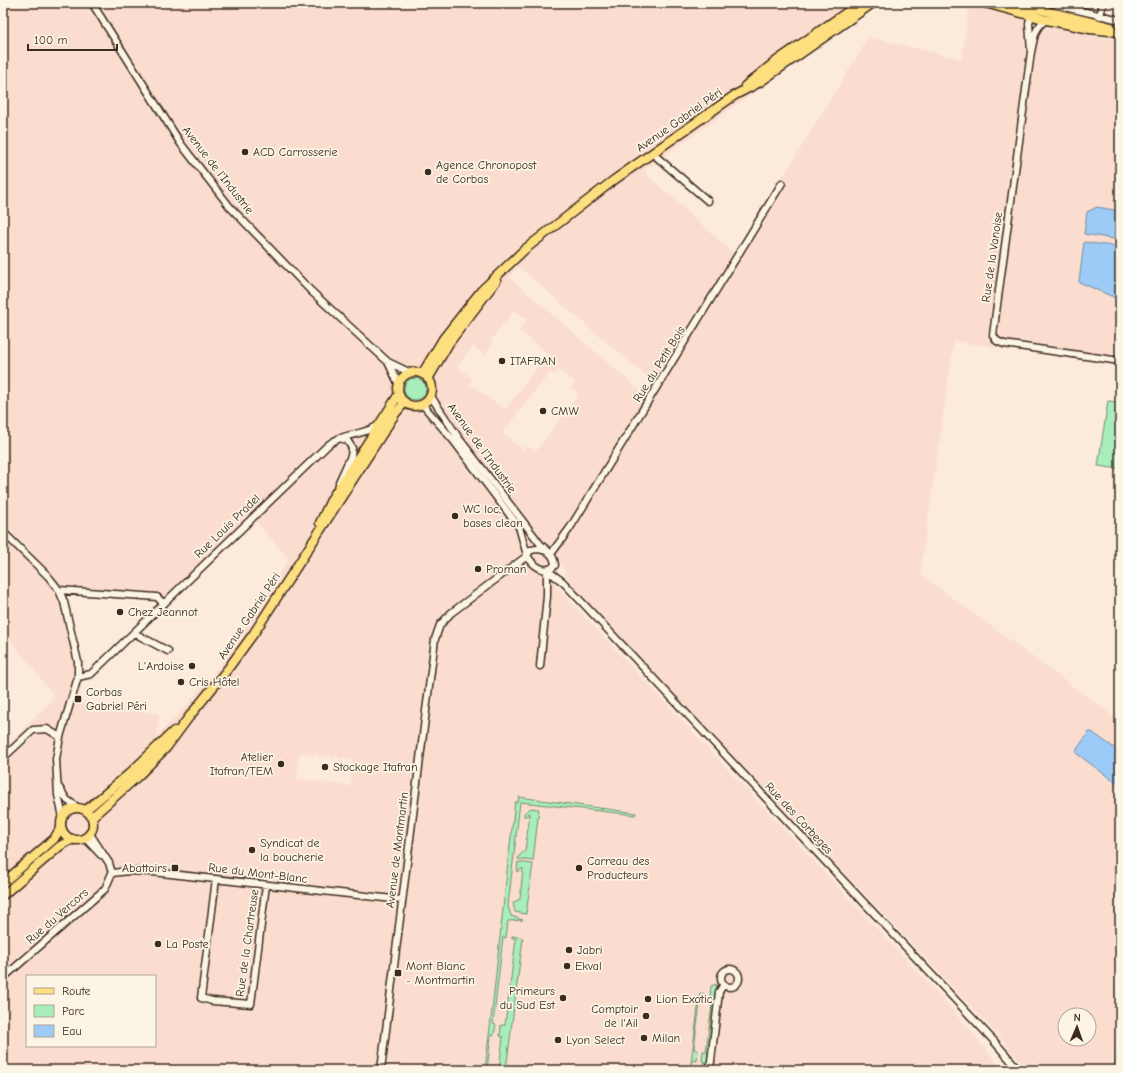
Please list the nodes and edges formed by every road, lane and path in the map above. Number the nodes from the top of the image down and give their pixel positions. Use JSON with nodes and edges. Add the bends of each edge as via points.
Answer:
{"nodes":[{"id":1,"x":92,"y":3,"type":"edge"},
{"id":2,"x":860,"y":3,"type":"edge"},
{"id":3,"x":873,"y":3,"type":"edge"},
{"id":4,"x":985,"y":3,"type":"edge"},
{"id":5,"x":1013,"y":3,"type":"edge"},
{"id":6,"x":1056,"y":3,"type":"edge"},
{"id":7,"x":1103,"y":3,"type":"edge"},
{"id":8,"x":1077,"y":15,"type":"junction"},
{"id":9,"x":1032,"y":16,"type":"junction"},
{"id":10,"x":1100,"y":16,"type":"junction"},
{"id":11,"x":1048,"y":17,"type":"junction"},
{"id":12,"x":1120,"y":20,"type":"edge"},
{"id":13,"x":1120,"y":28,"type":"edge"},
{"id":14,"x":1120,"y":32,"type":"edge"},
{"id":15,"x":815,"y":39,"type":"junction"},
{"id":16,"x":1031,"y":52,"type":"junction"},
{"id":17,"x":652,"y":153,"type":"junction"},
{"id":18,"x":782,"y":183,"type":"dead end"},
{"id":19,"x":708,"y":200,"type":"dead end"},
{"id":20,"x":1120,"y":361,"type":"edge"},
{"id":21,"x":388,"y":362,"type":"junction"},
{"id":22,"x":412,"y":373,"type":"junction"},
{"id":23,"x":425,"y":377,"type":"junction"},
{"id":24,"x":399,"y":385,"type":"junction"},
{"id":25,"x":399,"y":394,"type":"junction"},
{"id":26,"x":430,"y":395,"type":"junction"},
{"id":27,"x":405,"y":402,"type":"junction"},
{"id":28,"x":422,"y":404,"type":"junction"},
{"id":29,"x":380,"y":424,"type":"junction"},
{"id":30,"x":339,"y":438,"type":"junction"},
{"id":31,"x":332,"y":498,"type":"junction"},
{"id":32,"x":3,"y":532,"type":"edge"},
{"id":33,"x":310,"y":544,"type":"junction"},
{"id":34,"x":549,"y":552,"type":"junction"},
{"id":35,"x":527,"y":555,"type":"junction"},
{"id":36,"x":555,"y":565,"type":"junction"},
{"id":37,"x":547,"y":570,"type":"junction"},
{"id":38,"x":563,"y":582,"type":"junction"},
{"id":39,"x":59,"y":590,"type":"junction"},
{"id":40,"x":163,"y":603,"type":"junction"},
{"id":41,"x":134,"y":633,"type":"junction"},
{"id":42,"x":168,"y":651,"type":"dead end"},
{"id":43,"x":540,"y":666,"type":"dead end"},
{"id":44,"x":78,"y":677,"type":"junction"},
{"id":45,"x":189,"y":717,"type":"junction"},
{"id":46,"x":60,"y":737,"type":"junction"},
{"id":47,"x":3,"y":758,"type":"edge"},
{"id":48,"x":58,"y":785,"type":"junction"},
{"id":49,"x":77,"y":807,"type":"junction"},
{"id":50,"x":86,"y":810,"type":"junction"},
{"id":51,"x":63,"y":817,"type":"junction"},
{"id":52,"x":92,"y":817,"type":"junction"},
{"id":53,"x":62,"y":827,"type":"junction"},
{"id":54,"x":87,"y":836,"type":"junction"},
{"id":55,"x":73,"y":839,"type":"junction"},
{"id":56,"x":112,"y":873,"type":"junction"},
{"id":57,"x":216,"y":879,"type":"junction"},
{"id":58,"x":3,"y":883,"type":"edge"},
{"id":59,"x":266,"y":885,"type":"junction"},
{"id":60,"x":3,"y":895,"type":"edge"},
{"id":61,"x":402,"y":900,"type":"junction"},
{"id":62,"x":3,"y":978,"type":"edge"},
{"id":63,"x":724,"y":984,"type":"dead end"},
{"id":64,"x":1120,"y":1044,"type":"edge"},
{"id":65,"x":381,"y":1070,"type":"edge"},
{"id":66,"x":710,"y":1070,"type":"edge"},
{"id":67,"x":1019,"y":1070,"type":"edge"},
{"id":68,"x":1119,"y":1070,"type":"edge"}],
"edges":[{"from":1,"to":21,"type":"street","name":"Avenue de l'Industrie","via":[[181,144],[230,207],[311,291]]},
{"from":2,"to":15,"type":"main road"},
{"from":3,"to":15,"type":"main road","name":"Avenue Gabriel Péri"},
{"from":4,"to":9,"type":"main road"},
{"from":5,"to":11,"type":"main road"},
{"from":6,"to":8,"type":"street"},
{"from":7,"to":10,"type":"street"},
{"from":8,"to":10,"type":"street"},
{"from":8,"to":11,"type":"main road"},
{"from":8,"to":13,"type":"main road"},
{"from":9,"to":11,"type":"main road"},
{"from":9,"to":16,"type":"street","name":"Rue de la Vanoise","via":[[1028,28]]},
{"from":10,"to":12,"type":"street"},
{"from":11,"to":14,"type":"main road","via":[[1090,29]]},
{"from":11,"to":16,"type":"street","name":"Rue de la Vanoise","via":[[1035,34]]},
{"from":15,"to":17,"type":"main road","name":"Avenue Gabriel Péri","via":[[760,82],[735,95]]},
{"from":16,"to":20,"type":"street","name":"Rue de la Vanoise","via":[[994,335],[997,341],[1004,344]]},
{"from":17,"to":19,"type":"street"},
{"from":17,"to":23,"type":"main road","name":"Avenue Gabriel Péri","via":[[550,229],[506,267]]},
{"from":18,"to":34,"type":"street","name":"Rue du Petit Bois","via":[[570,528]]},
{"from":21,"to":22,"type":"street","name":"Avenue de l'Industrie"},
{"from":21,"to":24,"type":"street","name":"Avenue de l'Industrie"},
{"from":22,"to":23,"type":"main road"},
{"from":22,"to":24,"type":"main road","via":[[403,377]]},
{"from":23,"to":26,"type":"main road","via":[[431,388]]},
{"from":24,"to":25,"type":"main road"},
{"from":25,"to":27,"type":"main road"},
{"from":25,"to":29,"type":"main road","name":"Avenue Gabriel Péri"},
{"from":26,"to":28,"type":"main road"},
{"from":26,"to":34,"type":"street","name":"Avenue de l'Industrie","via":[[540,545]]},
{"from":27,"to":28,"type":"main road","via":[[413,405]]},
{"from":27,"to":33,"type":"main road","name":"Avenue Gabriel Péri"},
{"from":28,"to":35,"type":"street","name":"Avenue de l'Industrie","via":[[453,440],[519,527]]},
{"from":29,"to":30,"type":"street","name":"Rue Louis Pradel","via":[[370,431]]},
{"from":29,"to":31,"type":"main road","name":"Avenue Gabriel Péri"},
{"from":30,"to":31,"type":"street","via":[[350,443],[352,451]]},
{"from":30,"to":40,"type":"street","name":"Rue Louis Pradel","via":[[328,445]]},
{"from":31,"to":33,"type":"main road","name":"Avenue Gabriel Péri"},
{"from":32,"to":39,"type":"street"},
{"from":33,"to":45,"type":"main road","name":"Avenue Gabriel Péri","via":[[227,670]]},
{"from":34,"to":35,"type":"street","via":[[537,549],[531,550]]},
{"from":34,"to":36,"type":"street","name":"Rue des Corbeges"},
{"from":35,"to":37,"type":"street","name":"Rue des Corbeges","via":[[535,565]]},
{"from":35,"to":61,"type":"street","name":"Avenue de Montmartin","via":[[450,614],[437,632]]},
{"from":36,"to":37,"type":"street"},
{"from":36,"to":38,"type":"street","name":"Rue des Corbeges"},
{"from":37,"to":38,"type":"street","name":"Rue des Corbeges"},
{"from":37,"to":43,"type":"street"},
{"from":38,"to":67,"type":"street","name":"Rue des Corbeges"},
{"from":39,"to":40,"type":"street","via":[[157,597]]},
{"from":39,"to":44,"type":"street","via":[[78,662]]},
{"from":40,"to":41,"type":"street","name":"Rue Louis Pradel"},
{"from":41,"to":42,"type":"street"},
{"from":41,"to":44,"type":"street","name":"Rue Louis Pradel","via":[[91,674]]},
{"from":44,"to":46,"type":"street"},
{"from":45,"to":50,"type":"main road","name":"Avenue Gabriel Péri","via":[[130,773]]},
{"from":45,"to":52,"type":"main road","name":"Avenue Gabriel Péri","via":[[166,748],[137,778]]},
{"from":46,"to":47,"type":"street","via":[[47,729],[33,730]]},
{"from":46,"to":48,"type":"street","via":[[56,759]]},
{"from":48,"to":49,"type":"street","via":[[67,800]]},
{"from":48,"to":51,"type":"street"},
{"from":49,"to":50,"type":"main road"},
{"from":49,"to":51,"type":"main road","via":[[70,809]]},
{"from":50,"to":52,"type":"main road"},
{"from":51,"to":53,"type":"main road"},
{"from":52,"to":54,"type":"main road","via":[[94,825]]},
{"from":53,"to":55,"type":"main road","via":[[66,835]]},
{"from":53,"to":58,"type":"main road","via":[[54,839]]},
{"from":54,"to":55,"type":"main road"},
{"from":54,"to":56,"type":"street","via":[[109,863]]},
{"from":55,"to":60,"type":"main road","via":[[60,846]]},
{"from":56,"to":57,"type":"street","name":"Rue du Mont-Blanc","via":[[147,872]]},
{"from":56,"to":62,"type":"street","name":"Rue du Vercors","via":[[105,889]]},
{"from":57,"to":59,"type":"street","name":"Rue du Mont-Blanc"},
{"from":57,"to":59,"type":"street","name":"Rue de la Chartreuse","via":[[201,998],[212,1001],[251,1004]]},
{"from":59,"to":61,"type":"street","name":"Rue du Mont-Blanc"},
{"from":61,"to":65,"type":"street","name":"Avenue de Montmartin"},
{"from":63,"to":66,"type":"street","via":[[719,992]]},
{"from":64,"to":68,"type":"street"}]}
